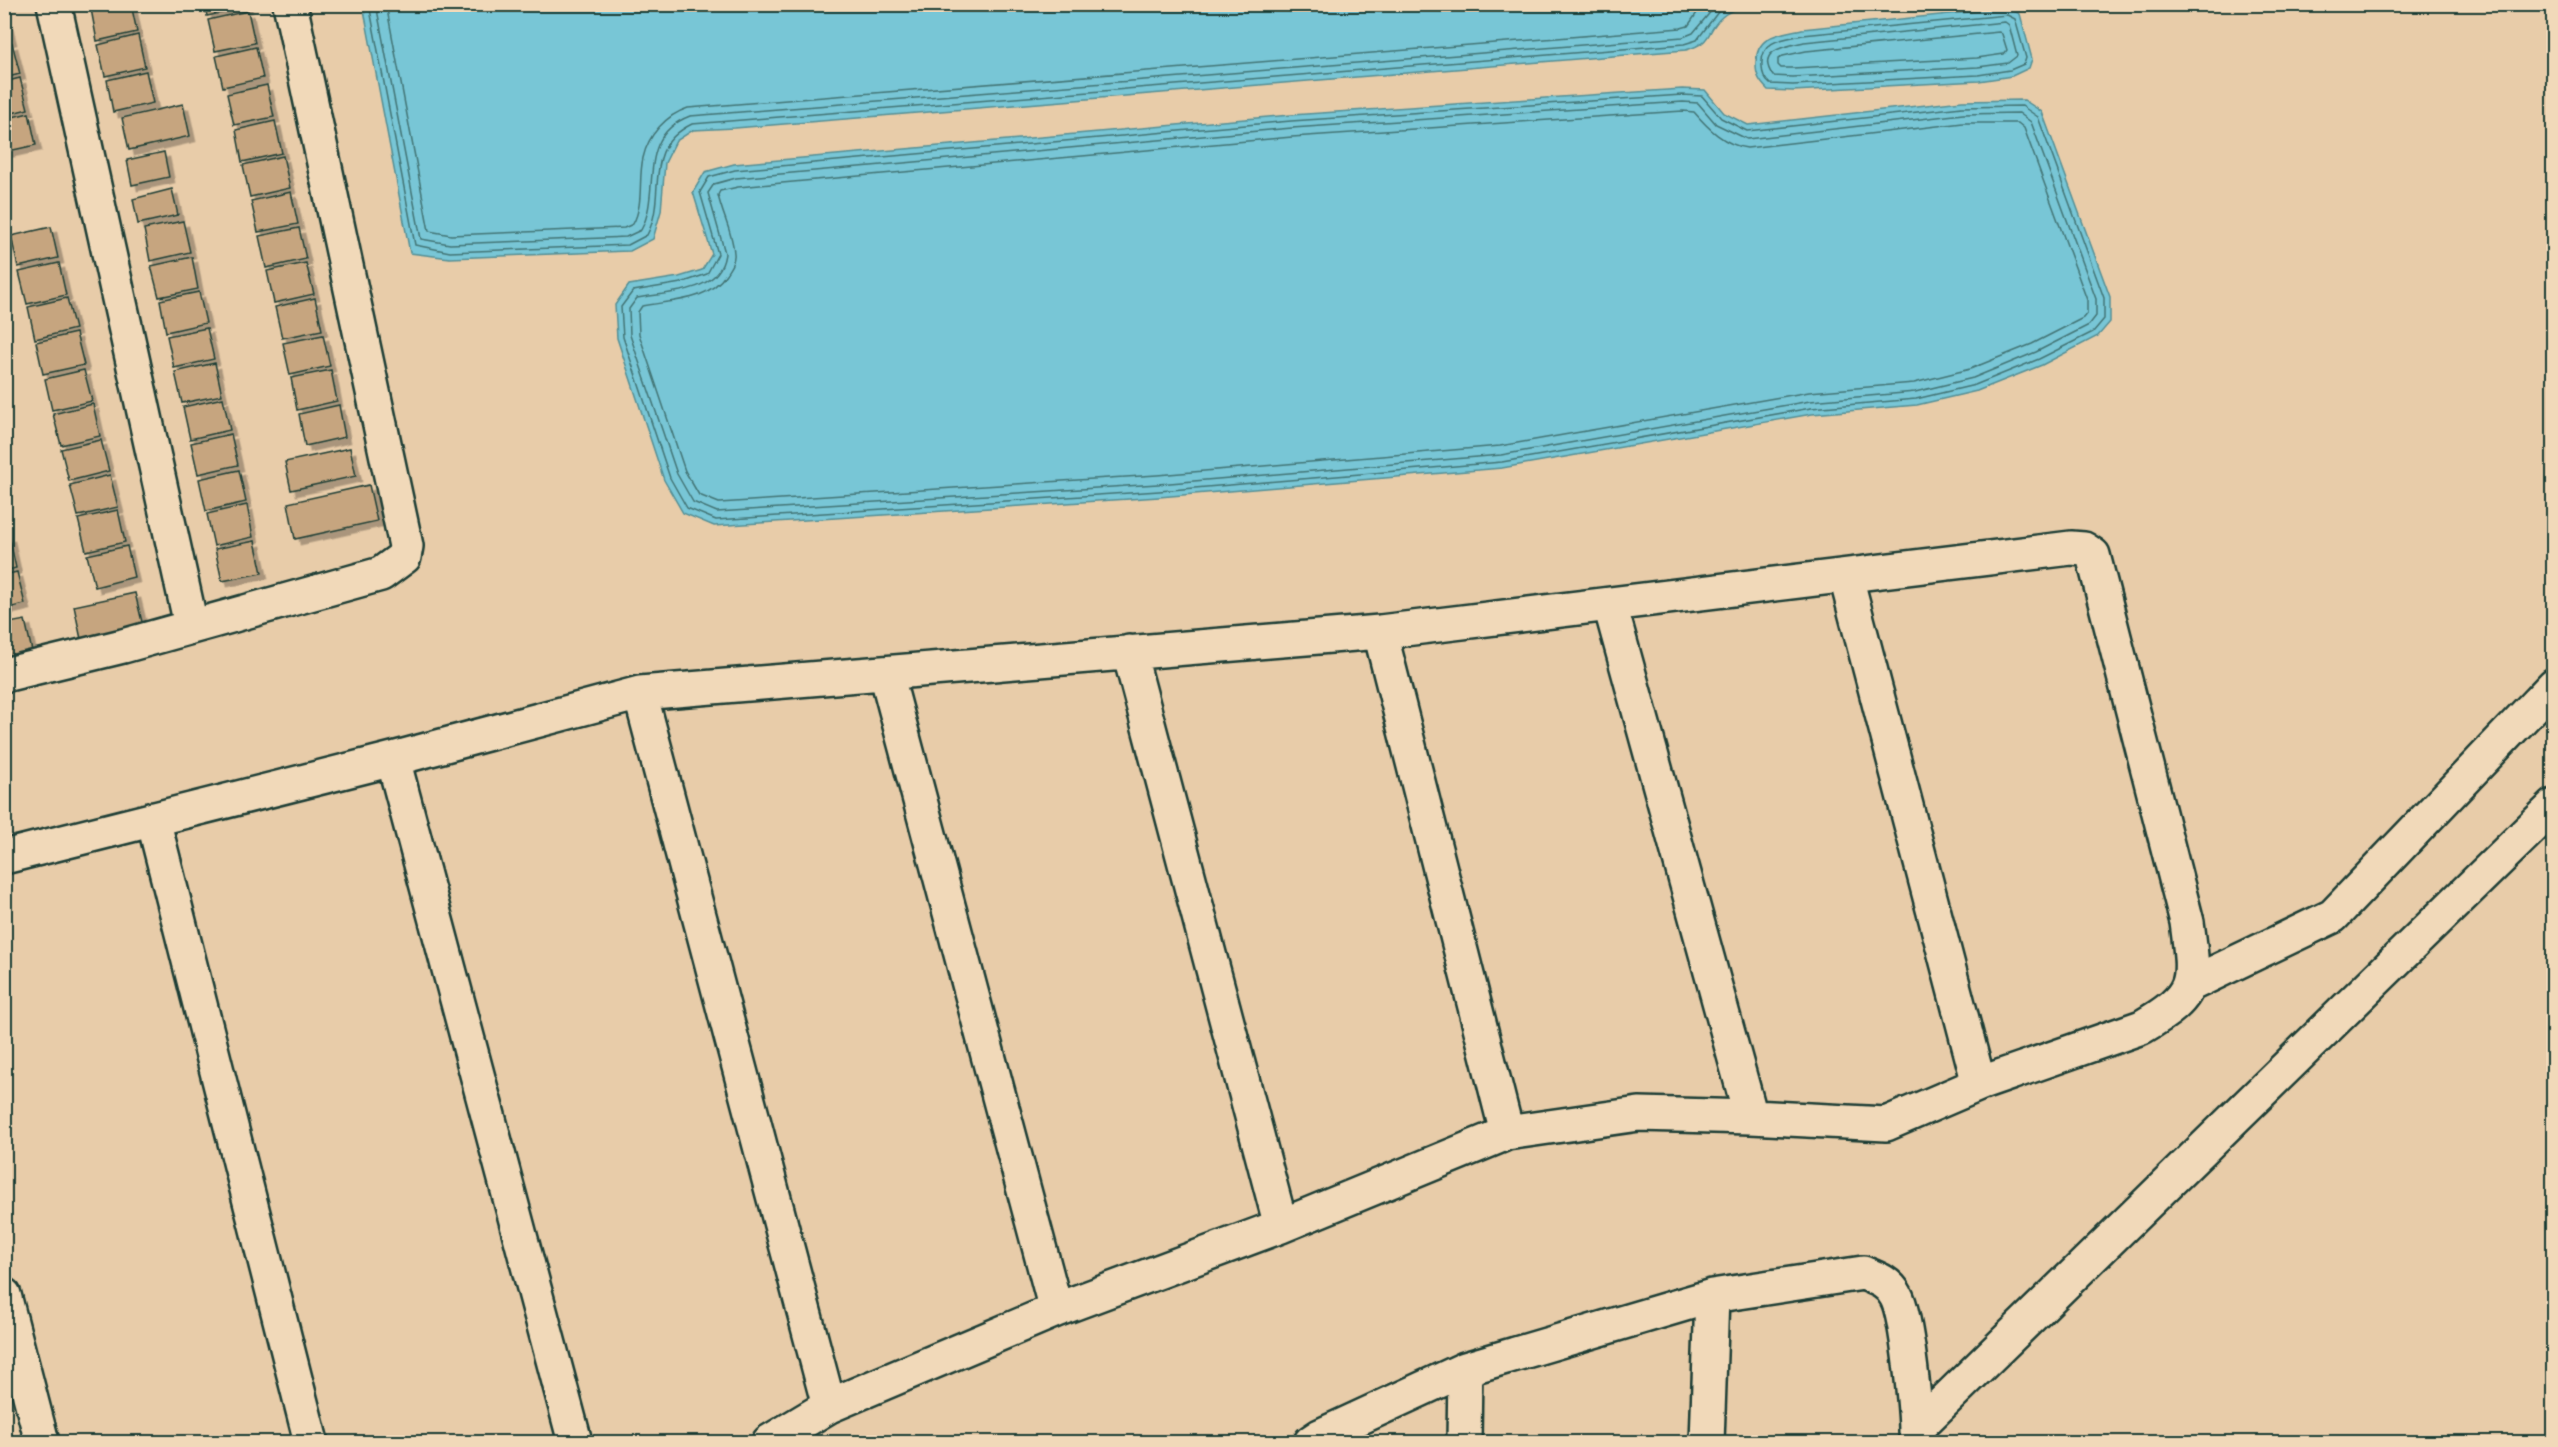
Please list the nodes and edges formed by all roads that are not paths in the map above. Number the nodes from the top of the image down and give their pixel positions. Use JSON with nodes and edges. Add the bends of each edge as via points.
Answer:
{"nodes":[{"id":1,"x":54,"y":4,"type":"edge"},
{"id":2,"x":290,"y":4,"type":"edge"},
{"id":3,"x":1846,"y":577,"type":"junction"},
{"id":4,"x":1610,"y":604,"type":"junction"},
{"id":5,"x":191,"y":625,"type":"junction"},
{"id":6,"x":1380,"y":632,"type":"junction"},
{"id":7,"x":1129,"y":652,"type":"junction"},
{"id":8,"x":886,"y":673,"type":"junction"},
{"id":9,"x":4,"y":675,"type":"edge"},
{"id":10,"x":2553,"y":685,"type":"edge"},
{"id":11,"x":640,"y":693,"type":"junction"},
{"id":12,"x":393,"y":759,"type":"junction"},
{"id":13,"x":2553,"y":806,"type":"edge"},
{"id":14,"x":153,"y":819,"type":"junction"},
{"id":15,"x":4,"y":857,"type":"edge"},
{"id":16,"x":2191,"y":984,"type":"junction"},
{"id":17,"x":1978,"y":1084,"type":"junction"},
{"id":18,"x":1751,"y":1117,"type":"junction"},
{"id":19,"x":1507,"y":1133,"type":"junction"},
{"id":20,"x":1281,"y":1226,"type":"junction"},
{"id":21,"x":4,"y":1295,"type":"edge"},
{"id":22,"x":1712,"y":1296,"type":"junction"},
{"id":23,"x":1056,"y":1310,"type":"junction"},
{"id":24,"x":1465,"y":1369,"type":"junction"},
{"id":25,"x":829,"y":1406,"type":"junction"},
{"id":26,"x":1916,"y":1436,"type":"edge"},
{"id":27,"x":42,"y":1443,"type":"edge"},
{"id":28,"x":310,"y":1443,"type":"edge"},
{"id":29,"x":575,"y":1443,"type":"edge"},
{"id":30,"x":769,"y":1443,"type":"edge"},
{"id":31,"x":1311,"y":1443,"type":"edge"},
{"id":32,"x":1464,"y":1443,"type":"edge"},
{"id":33,"x":1707,"y":1443,"type":"edge"}],
"edges":[{"from":1,"to":5,"type":"street"},
{"from":2,"to":5,"type":"street","via":[[406,546],[404,557],[381,574]]},
{"from":3,"to":4,"type":"street"},
{"from":3,"to":16,"type":"street","via":[[2071,548],[2093,555],[2187,922],[2193,964]]},
{"from":3,"to":17,"type":"street"},
{"from":4,"to":6,"type":"street"},
{"from":4,"to":18,"type":"street"},
{"from":5,"to":9,"type":"street"},
{"from":6,"to":7,"type":"street"},
{"from":6,"to":19,"type":"street"},
{"from":7,"to":8,"type":"street"},
{"from":7,"to":20,"type":"street"},
{"from":8,"to":11,"type":"street"},
{"from":8,"to":23,"type":"street"},
{"from":10,"to":16,"type":"street","via":[[2333,916]]},
{"from":11,"to":12,"type":"street"},
{"from":11,"to":25,"type":"street"},
{"from":12,"to":14,"type":"street"},
{"from":12,"to":29,"type":"street"},
{"from":13,"to":26,"type":"street"},
{"from":14,"to":15,"type":"street"},
{"from":14,"to":28,"type":"street"},
{"from":16,"to":17,"type":"street","via":[[2185,996],[2142,1027]]},
{"from":17,"to":18,"type":"street","via":[[1886,1124]]},
{"from":18,"to":19,"type":"street","via":[[1639,1114]]},
{"from":19,"to":20,"type":"street"},
{"from":20,"to":23,"type":"street"},
{"from":21,"to":27,"type":"street"},
{"from":22,"to":24,"type":"street"},
{"from":22,"to":26,"type":"street","via":[[1863,1273],[1884,1282],[1896,1296],[1903,1317]]},
{"from":22,"to":33,"type":"street"},
{"from":23,"to":25,"type":"street"},
{"from":24,"to":31,"type":"street"},
{"from":24,"to":32,"type":"street"},
{"from":25,"to":30,"type":"street"}]}
